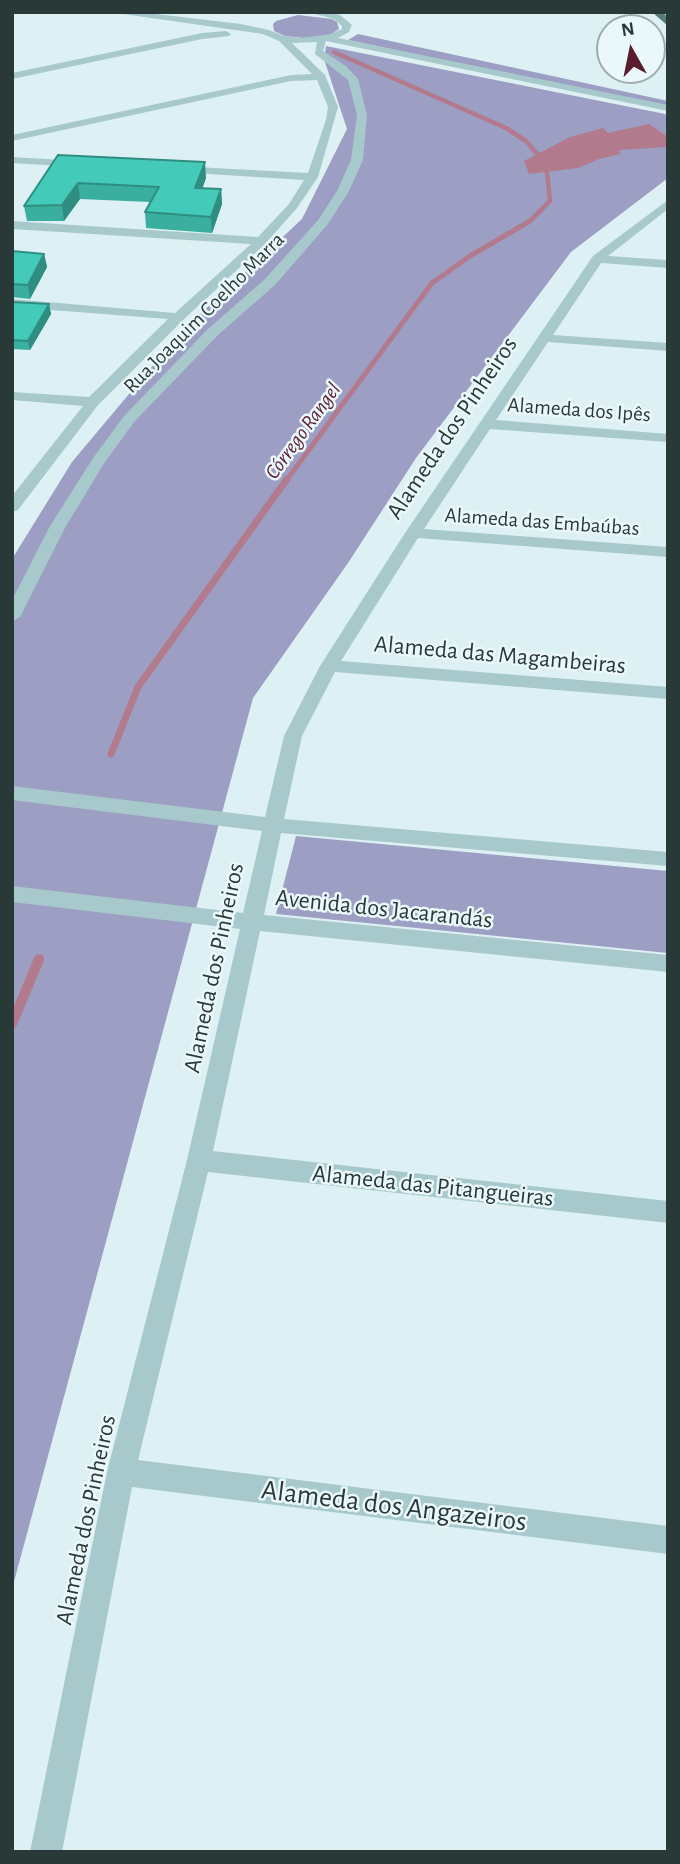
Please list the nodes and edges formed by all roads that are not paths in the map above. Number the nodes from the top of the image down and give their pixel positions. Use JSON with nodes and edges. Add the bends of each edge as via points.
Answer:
{"nodes":[{"id":1,"x":113,"y":12,"type":"edge"},
{"id":2,"x":219,"y":12,"type":"edge"},
{"id":3,"x":311,"y":12,"type":"edge"},
{"id":4,"x":656,"y":12,"type":"edge"},
{"id":5,"x":335,"y":14,"type":"edge"},
{"id":6,"x":668,"y":23,"type":"edge"},
{"id":7,"x":217,"y":24,"type":"junction"},
{"id":8,"x":346,"y":30,"type":"junction"},
{"id":9,"x":268,"y":33,"type":"junction"},
{"id":10,"x":359,"y":33,"type":"dead end"},
{"id":11,"x":282,"y":39,"type":"junction"},
{"id":12,"x":325,"y":39,"type":"junction"},
{"id":13,"x":301,"y":55,"type":"junction"},
{"id":14,"x":12,"y":76,"type":"edge"},
{"id":15,"x":321,"y":77,"type":"junction"},
{"id":16,"x":345,"y":104,"type":"junction"},
{"id":17,"x":668,"y":108,"type":"edge"},
{"id":18,"x":12,"y":132,"type":"edge"},
{"id":19,"x":12,"y":138,"type":"edge"},
{"id":20,"x":12,"y":160,"type":"edge"},
{"id":21,"x":94,"y":164,"type":"edge"},
{"id":22,"x":162,"y":169,"type":"edge"},
{"id":23,"x":312,"y":177,"type":"junction"},
{"id":24,"x":668,"y":203,"type":"edge"},
{"id":25,"x":12,"y":225,"type":"edge"},
{"id":26,"x":261,"y":241,"type":"junction"},
{"id":27,"x":597,"y":259,"type":"junction"},
{"id":28,"x":668,"y":264,"type":"edge"},
{"id":29,"x":12,"y":303,"type":"edge"},
{"id":30,"x":178,"y":317,"type":"junction"},
{"id":31,"x":544,"y":338,"type":"junction"},
{"id":32,"x":668,"y":347,"type":"edge"},
{"id":33,"x":12,"y":396,"type":"edge"},
{"id":34,"x":93,"y":402,"type":"junction"},
{"id":35,"x":488,"y":425,"type":"junction"},
{"id":36,"x":668,"y":438,"type":"edge"},
{"id":37,"x":14,"y":500,"type":"edge"},
{"id":38,"x":413,"y":533,"type":"junction"},
{"id":39,"x":668,"y":552,"type":"edge"},
{"id":40,"x":12,"y":617,"type":"edge"},
{"id":41,"x":329,"y":666,"type":"junction"},
{"id":42,"x":668,"y":693,"type":"edge"},
{"id":43,"x":12,"y":793,"type":"edge"},
{"id":44,"x":273,"y":825,"type":"junction"},
{"id":45,"x":668,"y":859,"type":"edge"},
{"id":46,"x":12,"y":894,"type":"edge"},
{"id":47,"x":251,"y":922,"type":"junction"},
{"id":48,"x":668,"y":964,"type":"edge"},
{"id":49,"x":199,"y":1160,"type":"junction"},
{"id":50,"x":668,"y":1212,"type":"edge"},
{"id":51,"x":121,"y":1472,"type":"junction"},
{"id":52,"x":668,"y":1540,"type":"edge"},
{"id":53,"x":46,"y":1852,"type":"edge"}],
"edges":[{"from":1,"to":7,"type":"street"},
{"from":2,"to":7,"type":"street","via":[[214,18]]},
{"from":3,"to":5,"type":"street"},
{"from":4,"to":6,"type":"main road"},
{"from":5,"to":8,"type":"street","via":[[347,25]]},
{"from":7,"to":9,"type":"street"},
{"from":8,"to":10,"type":"street"},
{"from":8,"to":12,"type":"street"},
{"from":9,"to":11,"type":"street"},
{"from":9,"to":14,"type":"street","via":[[202,36]]},
{"from":11,"to":12,"type":"street"},
{"from":11,"to":13,"type":"street","name":"Rua Joaquim Coelho Marra"},
{"from":12,"to":16,"type":"street","name":"Rua Joaquim Coelho Marra","via":[[318,52],[353,79]]},
{"from":12,"to":17,"type":"street"},
{"from":13,"to":15,"type":"street","name":"Rua Joaquim Coelho Marra"},
{"from":13,"to":18,"type":"street","via":[[293,65],[266,75]]},
{"from":15,"to":16,"type":"street","name":"Rua Joaquim Coelho Marra"},
{"from":15,"to":19,"type":"street","via":[[291,78]]},
{"from":16,"to":23,"type":"street","name":"Rua Joaquim Coelho Marra","via":[[331,120]]},
{"from":16,"to":40,"type":"street","name":"Rua Joaquim Coelho Marra","via":[[362,115],[357,160],[324,221],[270,282],[213,332],[129,419],[58,526]]},
{"from":20,"to":21,"type":"street"},
{"from":22,"to":23,"type":"street"},
{"from":23,"to":26,"type":"street","name":"Rua Joaquim Coelho Marra"},
{"from":24,"to":27,"type":"street","name":"Alameda dos Pinheiros"},
{"from":25,"to":26,"type":"street"},
{"from":26,"to":30,"type":"street","name":"Rua Joaquim Coelho Marra"},
{"from":27,"to":28,"type":"street"},
{"from":27,"to":31,"type":"street","name":"Alameda dos Pinheiros"},
{"from":29,"to":30,"type":"street"},
{"from":30,"to":34,"type":"street","name":"Rua Joaquim Coelho Marra"},
{"from":31,"to":32,"type":"street"},
{"from":31,"to":35,"type":"street","name":"Alameda dos Pinheiros"},
{"from":33,"to":34,"type":"street"},
{"from":34,"to":37,"type":"street","name":"Rua Joaquim Coelho Marra"},
{"from":35,"to":36,"type":"street","name":"Alameda dos Ipês"},
{"from":35,"to":38,"type":"street","name":"Alameda dos Pinheiros"},
{"from":38,"to":39,"type":"street","name":"Alameda das Embaúbas"},
{"from":38,"to":41,"type":"street","name":"Alameda dos Pinheiros"},
{"from":41,"to":42,"type":"street","name":"Alameda das Magambeiras"},
{"from":41,"to":44,"type":"street","name":"Alameda dos Pinheiros","via":[[293,736]]},
{"from":43,"to":44,"type":"street"},
{"from":44,"to":45,"type":"street"},
{"from":44,"to":47,"type":"street","name":"Alameda dos Pinheiros"},
{"from":46,"to":47,"type":"street","name":"Avenida dos Jacarandás"},
{"from":47,"to":48,"type":"street","name":"Avenida dos Jacarandás"},
{"from":47,"to":49,"type":"street","name":"Alameda dos Pinheiros"},
{"from":49,"to":50,"type":"street","name":"Alameda das Pitangueiras"},
{"from":49,"to":51,"type":"street","name":"Alameda dos Pinheiros"},
{"from":51,"to":52,"type":"street","name":"Alameda dos Angazeiros"},
{"from":51,"to":53,"type":"street","name":"Alameda dos Pinheiros"}]}
